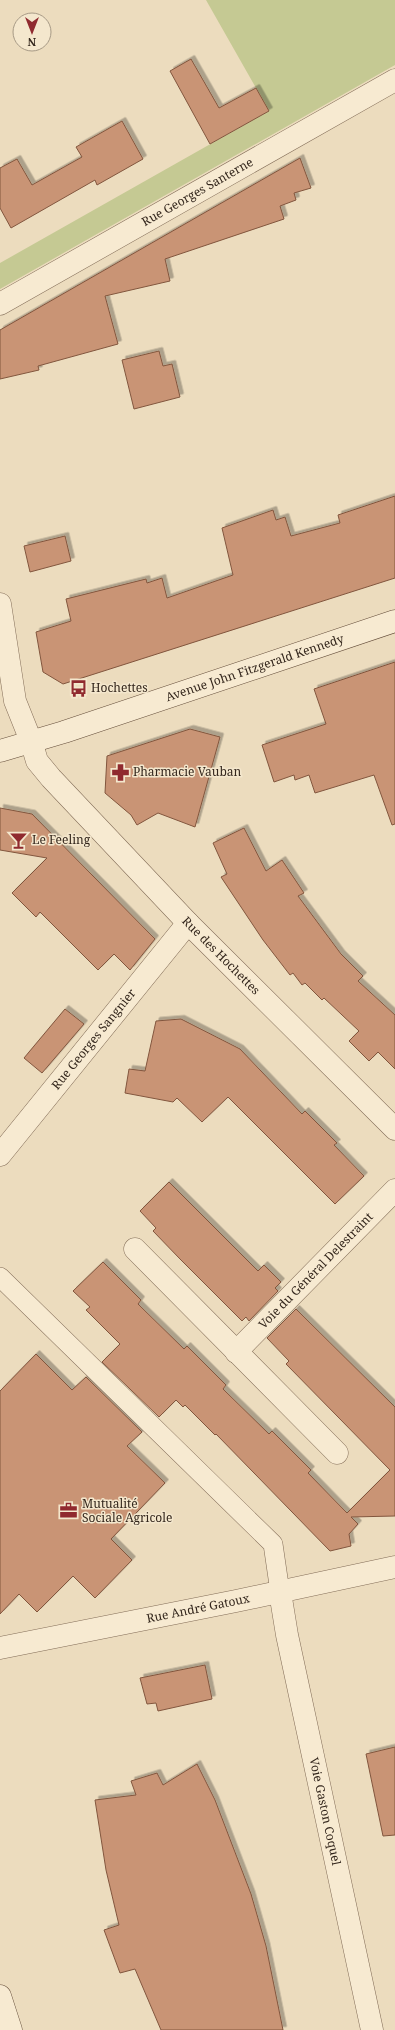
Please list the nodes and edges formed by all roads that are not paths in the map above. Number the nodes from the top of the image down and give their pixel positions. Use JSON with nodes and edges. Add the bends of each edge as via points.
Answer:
{"nodes":[{"id":1,"x":395,"y":80,"type":"edge"},
{"id":2,"x":0,"y":304,"type":"edge"},
{"id":3,"x":0,"y":604,"type":"edge"},
{"id":4,"x":395,"y":622,"type":"edge"},
{"id":5,"x":31,"y":741,"type":"junction"},
{"id":6,"x":0,"y":751,"type":"edge"},
{"id":7,"x":188,"y":923,"type":"junction"},
{"id":8,"x":395,"y":1129,"type":"edge"},
{"id":9,"x":0,"y":1155,"type":"edge"},
{"id":10,"x":395,"y":1190,"type":"edge"},
{"id":11,"x":136,"y":1249,"type":"dead end"},
{"id":12,"x":0,"y":1277,"type":"edge"},
{"id":13,"x":236,"y":1352,"type":"junction"},
{"id":14,"x":337,"y":1454,"type":"dead end"},
{"id":15,"x":395,"y":1567,"type":"edge"},
{"id":16,"x":280,"y":1592,"type":"junction"},
{"id":17,"x":0,"y":1648,"type":"edge"},
{"id":18,"x":0,"y":1996,"type":"edge"},
{"id":19,"x":11,"y":2030,"type":"edge"},
{"id":20,"x":372,"y":2030,"type":"edge"}],
"edges":[{"from":1,"to":2,"type":"street","name":"Rue Georges Santerne"},
{"from":3,"to":5,"type":"street","name":"Rue des Hochettes","via":[[15,701]]},
{"from":4,"to":5,"type":"street","name":"Avenue John Fitzgerald Kennedy"},
{"from":5,"to":6,"type":"street","name":"Avenue John Fitzgerald Kennedy"},
{"from":5,"to":7,"type":"street","name":"Rue des Hochettes","via":[[37,760],[51,778]]},
{"from":7,"to":8,"type":"street","name":"Rue des Hochettes"},
{"from":7,"to":9,"type":"street","name":"Rue Georges Sangnier"},
{"from":10,"to":13,"type":"street","name":"Voie du Général Delestraint"},
{"from":11,"to":13,"type":"street"},
{"from":12,"to":16,"type":"lane","via":[[273,1544]]},
{"from":13,"to":14,"type":"street"},
{"from":15,"to":16,"type":"street","name":"Rue André Gatoux"},
{"from":16,"to":17,"type":"street","name":"Rue André Gatoux"},
{"from":16,"to":20,"type":"street","name":"Voie Gaston Coquel"},
{"from":18,"to":19,"type":"street"}]}
